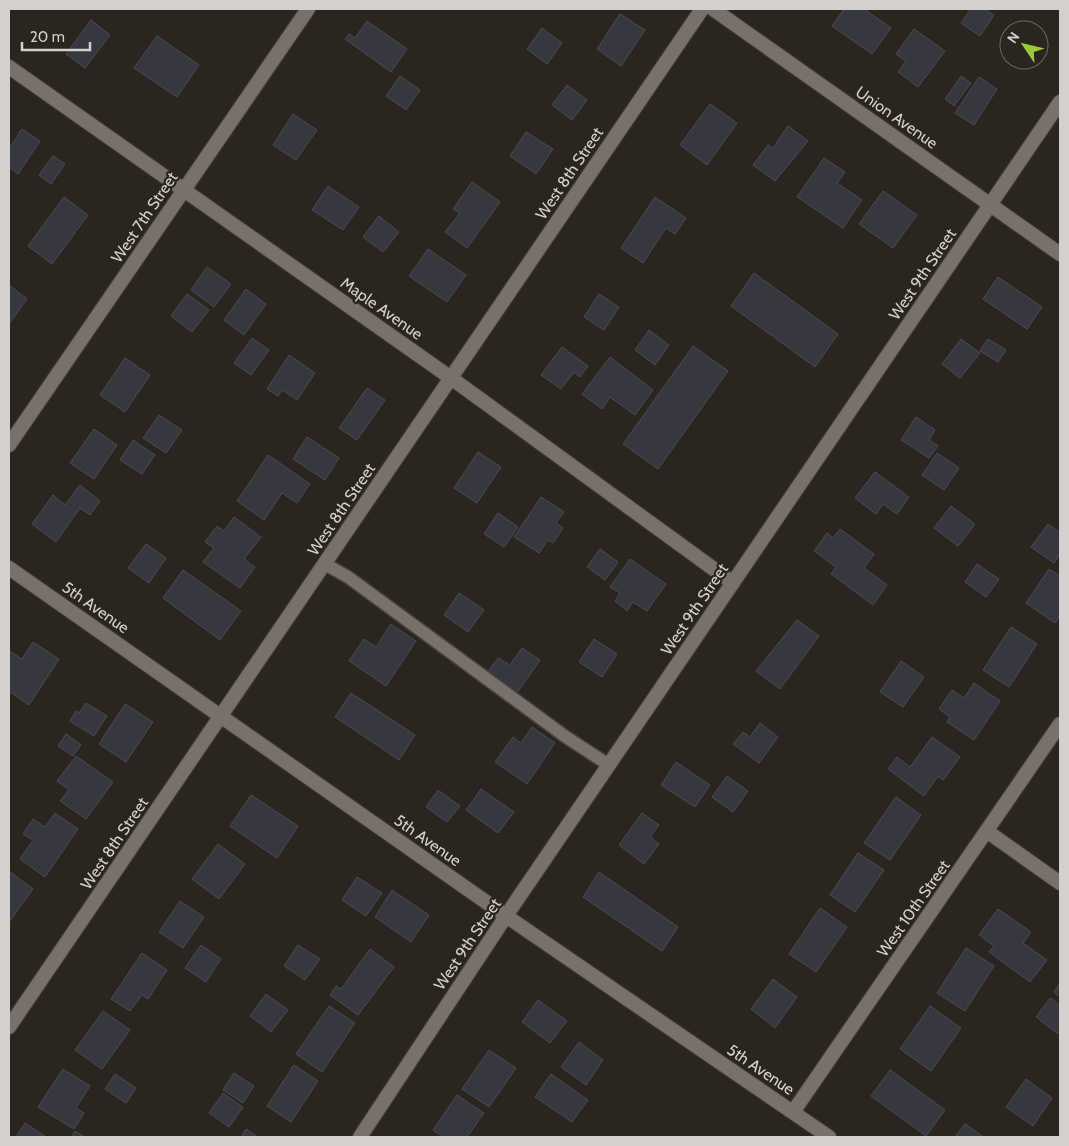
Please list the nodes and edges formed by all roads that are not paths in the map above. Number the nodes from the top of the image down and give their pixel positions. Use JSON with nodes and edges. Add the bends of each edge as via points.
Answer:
{"nodes":[{"id":1,"x":308,"y":9,"type":"edge"},
{"id":2,"x":702,"y":9,"type":"edge"},
{"id":3,"x":713,"y":9,"type":"edge"},
{"id":4,"x":9,"y":67,"type":"edge"},
{"id":5,"x":1060,"y":102,"type":"edge"},
{"id":6,"x":184,"y":190,"type":"junction"},
{"id":7,"x":991,"y":204,"type":"junction"},
{"id":8,"x":1060,"y":254,"type":"edge"},
{"id":9,"x":450,"y":378,"type":"junction"},
{"id":10,"x":9,"y":445,"type":"edge"},
{"id":11,"x":325,"y":564,"type":"junction"},
{"id":12,"x":9,"y":568,"type":"edge"},
{"id":13,"x":733,"y":583,"type":"junction"},
{"id":14,"x":222,"y":716,"type":"junction"},
{"id":15,"x":1060,"y":724,"type":"edge"},
{"id":16,"x":609,"y":765,"type":"junction"},
{"id":17,"x":988,"y":832,"type":"junction"},
{"id":18,"x":1060,"y":883,"type":"edge"},
{"id":19,"x":506,"y":916,"type":"junction"},
{"id":20,"x":9,"y":1027,"type":"edge"},
{"id":21,"x":793,"y":1112,"type":"junction"},
{"id":22,"x":360,"y":1137,"type":"edge"},
{"id":23,"x":829,"y":1137,"type":"edge"}],
"edges":[{"from":1,"to":6,"type":"street","name":"West 7th Street"},
{"from":2,"to":9,"type":"street","name":"West 8th Street"},
{"from":3,"to":7,"type":"street","name":"Union Avenue"},
{"from":4,"to":6,"type":"street","name":"Maple Avenue"},
{"from":5,"to":7,"type":"street","name":"West 9th Street"},
{"from":6,"to":9,"type":"street","name":"Maple Avenue"},
{"from":6,"to":10,"type":"street","name":"West 7th Street"},
{"from":7,"to":8,"type":"street","name":"Union Avenue"},
{"from":7,"to":13,"type":"street","name":"West 9th Street"},
{"from":9,"to":11,"type":"street","name":"West 8th Street"},
{"from":9,"to":13,"type":"street","name":"Maple Avenue"},
{"from":11,"to":14,"type":"street","name":"West 8th Street"},
{"from":11,"to":16,"type":"lane","via":[[362,586],[566,737]]},
{"from":12,"to":14,"type":"street","name":"5th Avenue"},
{"from":13,"to":16,"type":"street","name":"West 9th Street"},
{"from":14,"to":19,"type":"street","name":"5th Avenue"},
{"from":14,"to":20,"type":"street","name":"West 8th Street"},
{"from":15,"to":17,"type":"street","name":"West 10th Street"},
{"from":16,"to":19,"type":"street","name":"West 9th Street"},
{"from":17,"to":18,"type":"street"},
{"from":17,"to":21,"type":"street","name":"West 10th Street"},
{"from":19,"to":21,"type":"street","name":"5th Avenue"},
{"from":19,"to":22,"type":"street","name":"West 9th Street"},
{"from":21,"to":23,"type":"street","name":"5th Avenue"}]}
